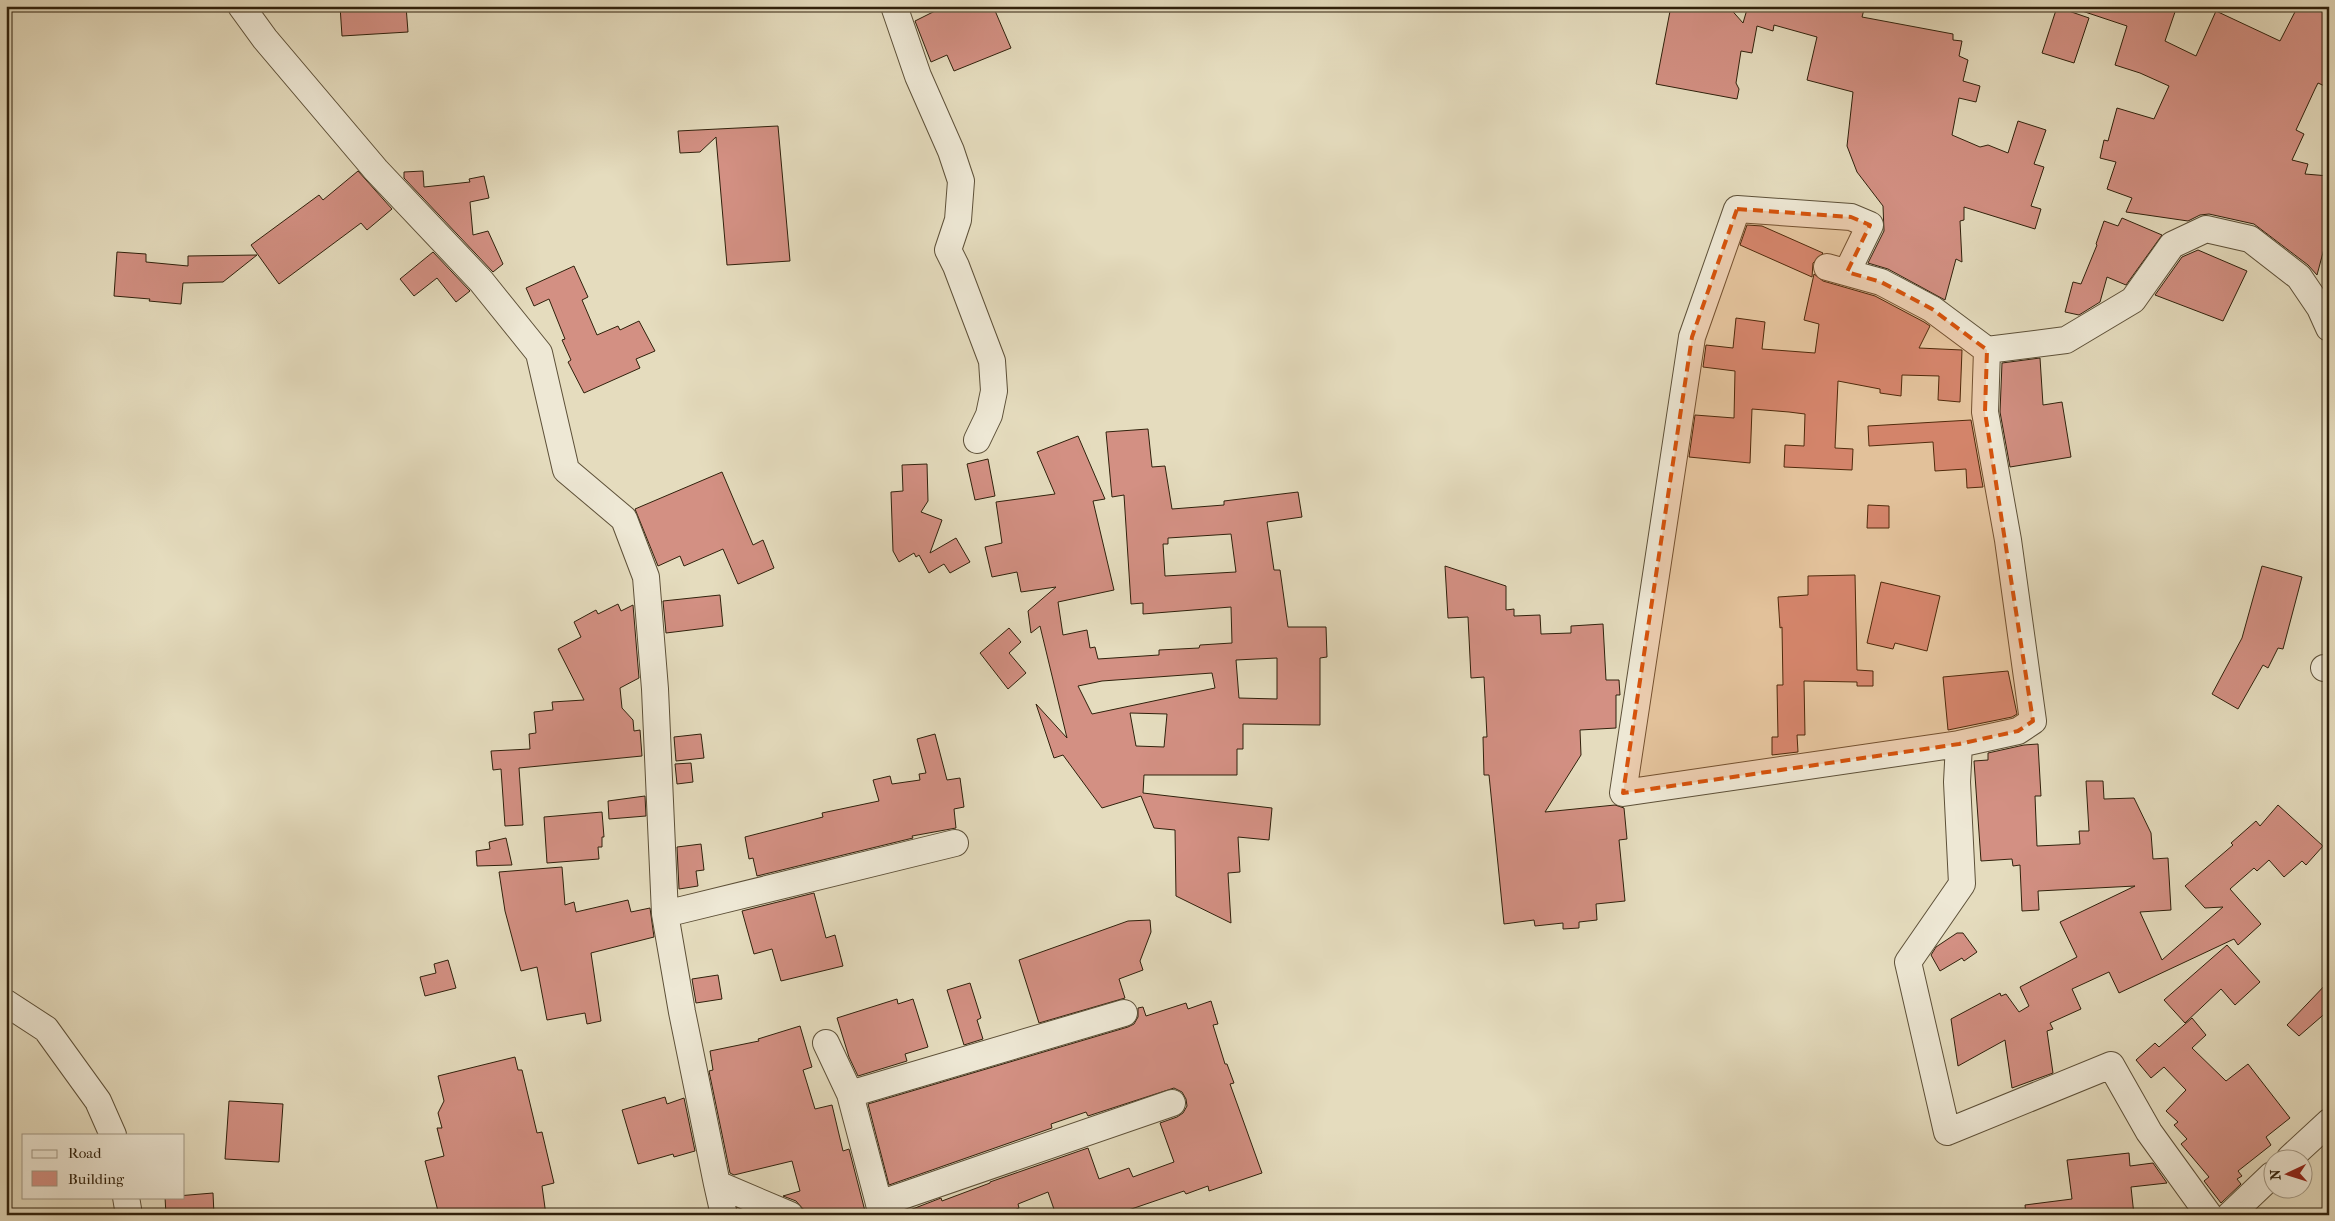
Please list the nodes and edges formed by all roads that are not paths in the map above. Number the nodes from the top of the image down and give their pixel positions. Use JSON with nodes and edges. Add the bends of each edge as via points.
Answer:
{"nodes":[{"id":1,"x":241,"y":6,"type":"edge"},
{"id":2,"x":894,"y":6,"type":"edge"},
{"id":3,"x":2329,"y":328,"type":"edge"},
{"id":4,"x":1987,"y":350,"type":"junction"},
{"id":5,"x":977,"y":440,"type":"dead end"},
{"id":6,"x":1959,"y":744,"type":"junction"},
{"id":7,"x":955,"y":843,"type":"dead end"},
{"id":8,"x":666,"y":914,"type":"junction"},
{"id":9,"x":6,"y":1003,"type":"edge"},
{"id":10,"x":1124,"y":1013,"type":"dead end"},
{"id":11,"x":826,"y":1044,"type":"dead end"},
{"id":12,"x":850,"y":1094,"type":"junction"},
{"id":13,"x":1172,"y":1103,"type":"dead end"},
{"id":14,"x":2329,"y":1122,"type":"edge"},
{"id":15,"x":113,"y":1134,"type":"edge"},
{"id":16,"x":2301,"y":1148,"type":"edge"},
{"id":17,"x":716,"y":1184,"type":"junction"},
{"id":18,"x":2262,"y":1185,"type":"edge"},
{"id":19,"x":126,"y":1198,"type":"edge"},
{"id":20,"x":881,"y":1210,"type":"edge"},
{"id":21,"x":129,"y":1215,"type":"edge"},
{"id":22,"x":724,"y":1215,"type":"edge"},
{"id":23,"x":790,"y":1215,"type":"edge"},
{"id":24,"x":2209,"y":1215,"type":"edge"},
{"id":25,"x":2230,"y":1215,"type":"edge"}],
"edges":[{"from":1,"to":8,"type":"street","via":[[265,39],[370,162],[481,281],[539,352],[566,470],[624,519],[646,577]]},
{"from":2,"to":5,"type":"street","via":[[960,180],[958,220],[948,250],[992,361],[994,391],[989,415]]},
{"from":3,"to":4,"type":"street","via":[[2299,277],[2250,239],[2206,229],[2172,245],[2133,300],[2066,340]]},
{"from":4,"to":6,"type":"street","via":[[1985,412],[2008,540],[2033,721],[2018,731]]},
{"from":4,"to":6,"type":"street","via":[[1932,309],[1881,282],[1837,269],[1870,225],[1851,217],[1737,209],[1692,337],[1623,793]]},
{"from":6,"to":24,"type":"street","via":[[1957,782],[1962,884],[1908,962],[1947,1132],[2111,1065],[2149,1132]]},
{"from":7,"to":8,"type":"street"},
{"from":8,"to":17,"type":"street"},
{"from":9,"to":15,"type":"street","via":[[46,1029],[98,1101]]},
{"from":10,"to":12,"type":"street"},
{"from":11,"to":12,"type":"street"},
{"from":12,"to":20,"type":"street"},
{"from":13,"to":20,"type":"street"},
{"from":14,"to":16,"type":"street"},
{"from":17,"to":22,"type":"street"},
{"from":17,"to":23,"type":"street"},
{"from":18,"to":25,"type":"street"},
{"from":19,"to":21,"type":"street"}]}
